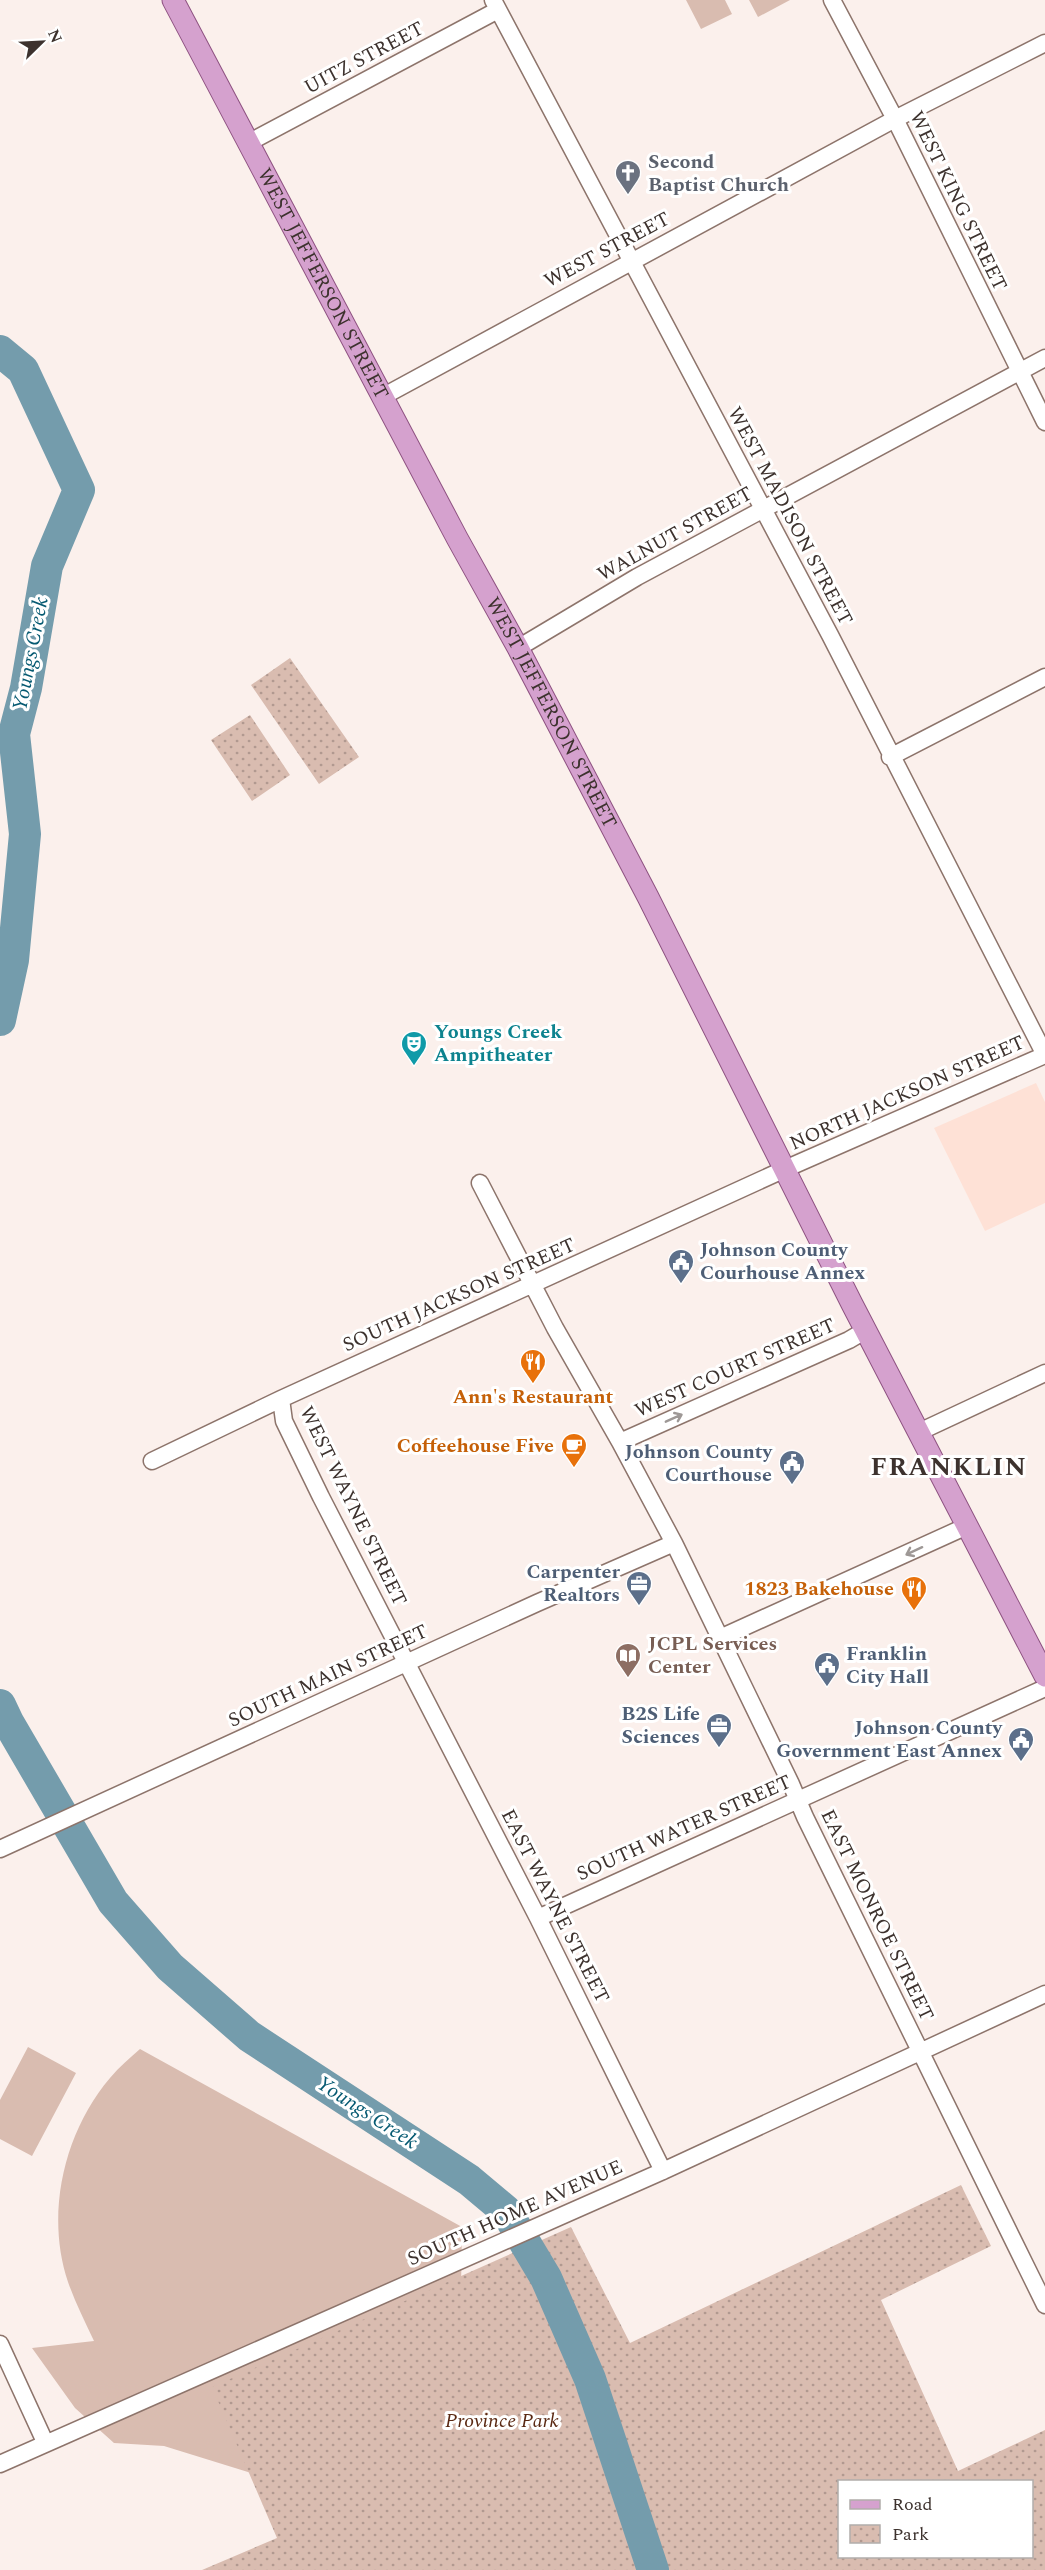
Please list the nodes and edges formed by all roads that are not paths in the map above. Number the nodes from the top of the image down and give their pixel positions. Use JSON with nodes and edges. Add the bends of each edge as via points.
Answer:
{"nodes":[{"id":1,"x":172,"y":0,"type":"edge"},
{"id":2,"x":832,"y":0,"type":"edge"},
{"id":3,"x":495,"y":5,"type":"edge"},
{"id":4,"x":1045,"y":43,"type":"edge"},
{"id":5,"x":895,"y":119,"type":"junction"},
{"id":6,"x":248,"y":143,"type":"junction"},
{"id":7,"x":631,"y":261,"type":"junction"},
{"id":8,"x":1045,"y":358,"type":"edge"},
{"id":9,"x":1019,"y":372,"type":"junction"},
{"id":10,"x":382,"y":397,"type":"junction"},
{"id":11,"x":1045,"y":422,"type":"edge"},
{"id":12,"x":762,"y":511,"type":"junction"},
{"id":13,"x":518,"y":648,"type":"junction"},
{"id":14,"x":1045,"y":677,"type":"edge"},
{"id":15,"x":890,"y":757,"type":"junction"},
{"id":16,"x":1045,"y":1055,"type":"edge"},
{"id":17,"x":785,"y":1169,"type":"junction"},
{"id":18,"x":480,"y":1184,"type":"dead end"},
{"id":19,"x":533,"y":1286,"type":"junction"},
{"id":20,"x":866,"y":1330,"type":"junction"},
{"id":21,"x":1045,"y":1373,"type":"edge"},
{"id":22,"x":281,"y":1399,"type":"junction"},
{"id":23,"x":919,"y":1432,"type":"junction"},
{"id":24,"x":620,"y":1442,"type":"junction"},
{"id":25,"x":152,"y":1461,"type":"dead end"},
{"id":26,"x":967,"y":1526,"type":"junction"},
{"id":27,"x":674,"y":1543,"type":"junction"},
{"id":28,"x":720,"y":1638,"type":"junction"},
{"id":29,"x":406,"y":1663,"type":"junction"},
{"id":30,"x":1045,"y":1676,"type":"edge"},
{"id":31,"x":1045,"y":1688,"type":"edge"},
{"id":32,"x":797,"y":1800,"type":"junction"},
{"id":33,"x":2,"y":1849,"type":"edge"},
{"id":34,"x":538,"y":1918,"type":"junction"},
{"id":35,"x":1045,"y":1994,"type":"edge"},
{"id":36,"x":920,"y":2051,"type":"junction"},
{"id":37,"x":663,"y":2171,"type":"junction"},
{"id":38,"x":1045,"y":2304,"type":"edge"},
{"id":39,"x":0,"y":2344,"type":"edge"},
{"id":40,"x":45,"y":2442,"type":"junction"},
{"id":41,"x":0,"y":2464,"type":"edge"}],
"edges":[{"from":1,"to":6,"type":"main road","name":"WEST JEFFERSON STREET"},
{"from":2,"to":5,"type":"street","name":"WEST KING STREET"},
{"from":3,"to":6,"type":"street","name":"UITZ STREET"},
{"from":3,"to":7,"type":"street","name":"WEST MADISON STREET"},
{"from":4,"to":5,"type":"street","name":"WEST STREET"},
{"from":5,"to":7,"type":"street","name":"WEST STREET"},
{"from":5,"to":9,"type":"street","name":"WEST KING STREET"},
{"from":6,"to":10,"type":"main road","name":"WEST JEFFERSON STREET"},
{"from":7,"to":10,"type":"street","name":"WEST STREET"},
{"from":7,"to":12,"type":"street","name":"WEST MADISON STREET"},
{"from":8,"to":9,"type":"street","name":"WALNUT STREET"},
{"from":9,"to":11,"type":"street","name":"WEST KING STREET"},
{"from":9,"to":12,"type":"street","name":"WALNUT STREET"},
{"from":10,"to":13,"type":"main road","name":"WEST JEFFERSON STREET"},
{"from":12,"to":13,"type":"street","name":"WALNUT STREET","via":[[638,577]]},
{"from":12,"to":15,"type":"street","name":"WEST MADISON STREET","via":[[830,635]]},
{"from":13,"to":17,"type":"main road","name":"WEST JEFFERSON STREET"},
{"from":14,"to":15,"type":"street"},
{"from":15,"to":16,"type":"street","name":"WEST MADISON STREET"},
{"from":16,"to":17,"type":"street","name":"NORTH JACKSON STREET"},
{"from":17,"to":19,"type":"street","name":"SOUTH JACKSON STREET"},
{"from":17,"to":20,"type":"main road","name":"WEST JEFFERSON STREET"},
{"from":18,"to":19,"type":"street","name":"EAST MONROE STREET"},
{"from":19,"to":22,"type":"street","name":"SOUTH JACKSON STREET"},
{"from":19,"to":24,"type":"street","name":"EAST MONROE STREET"},
{"from":20,"to":23,"type":"main road","name":"WEST JEFFERSON STREET"},
{"from":24,"to":20,"type":"street","name":"WEST COURT STREET","one_way":true},
{"from":21,"to":23,"type":"street"},
{"from":22,"to":25,"type":"street","name":"SOUTH JACKSON STREET"},
{"from":22,"to":29,"type":"street","name":"WEST WAYNE STREET","via":[[284,1421]]},
{"from":23,"to":26,"type":"main road","name":"WEST JEFFERSON STREET"},
{"from":24,"to":27,"type":"street","name":"EAST MONROE STREET"},
{"from":26,"to":28,"type":"street","one_way":true},
{"from":26,"to":30,"type":"main road","name":"WEST JEFFERSON STREET"},
{"from":27,"to":28,"type":"street","name":"EAST MONROE STREET"},
{"from":27,"to":29,"type":"street","name":"SOUTH MAIN STREET"},
{"from":28,"to":32,"type":"street","name":"EAST MONROE STREET"},
{"from":29,"to":33,"type":"street","name":"SOUTH MAIN STREET"},
{"from":29,"to":34,"type":"street","name":"EAST WAYNE STREET"},
{"from":31,"to":32,"type":"street","name":"SOUTH WATER STREET"},
{"from":32,"to":34,"type":"street","name":"SOUTH WATER STREET"},
{"from":32,"to":36,"type":"street","name":"EAST MONROE STREET"},
{"from":34,"to":37,"type":"street","name":"EAST WAYNE STREET"},
{"from":35,"to":36,"type":"street","name":"SOUTH HOME AVENUE"},
{"from":36,"to":37,"type":"street","name":"SOUTH HOME AVENUE"},
{"from":36,"to":38,"type":"street","name":"EAST MONROE STREET"},
{"from":37,"to":40,"type":"street","name":"SOUTH HOME AVENUE"},
{"from":39,"to":40,"type":"street"},
{"from":40,"to":41,"type":"street","name":"SOUTH HOME AVENUE"}]}
